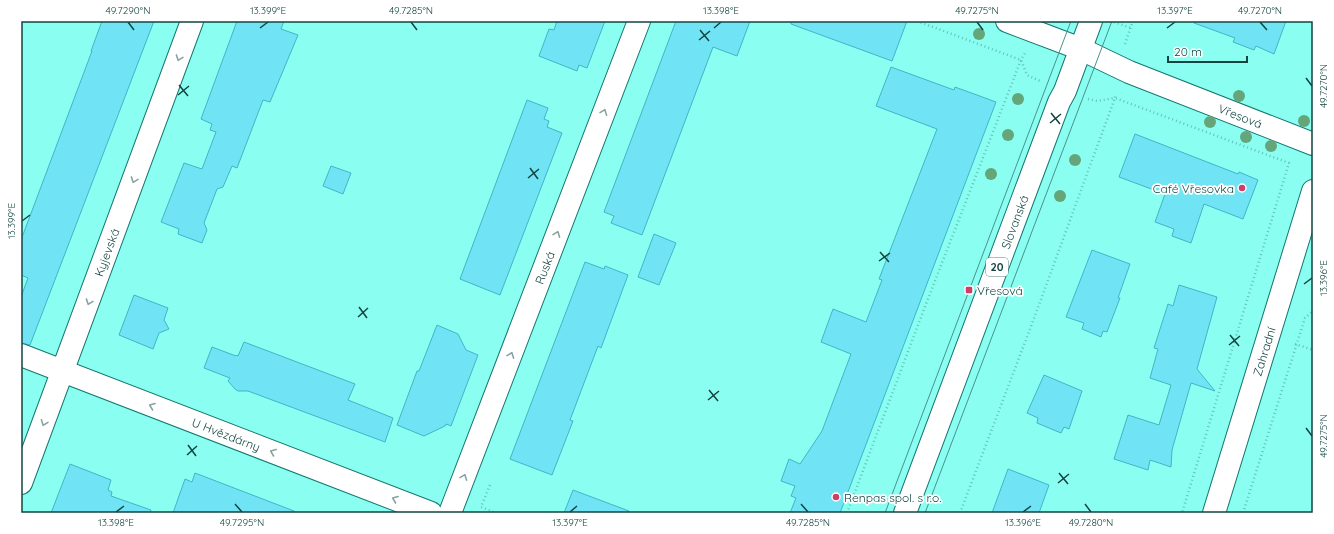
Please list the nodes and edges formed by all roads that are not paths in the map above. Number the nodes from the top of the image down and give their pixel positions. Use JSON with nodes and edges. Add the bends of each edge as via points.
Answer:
{"nodes":[{"id":1,"x":192,"y":21,"type":"edge"},
{"id":2,"x":639,"y":21,"type":"edge"},
{"id":3,"x":1007,"y":21,"type":"edge"},
{"id":4,"x":1091,"y":21,"type":"edge"},
{"id":5,"x":1081,"y":48,"type":"junction"},
{"id":6,"x":1313,"y":144,"type":"edge"},
{"id":7,"x":1311,"y":207,"type":"edge"},
{"id":8,"x":21,"y":355,"type":"edge"},
{"id":9,"x":63,"y":371,"type":"junction"},
{"id":10,"x":21,"y":483,"type":"edge"},
{"id":11,"x":431,"y":513,"type":"edge"},
{"id":12,"x":450,"y":513,"type":"edge"},
{"id":13,"x":905,"y":513,"type":"edge"},
{"id":14,"x":1214,"y":513,"type":"edge"}],
"edges":[{"from":1,"to":9,"type":"street","name":"Kyjevská","one_way":true},
{"from":12,"to":2,"type":"street","name":"Ruská","one_way":true},
{"from":3,"to":5,"type":"street","name":"Vřesová"},
{"from":4,"to":5,"type":"street","name":"Slovanská","number":"20"},
{"from":5,"to":6,"type":"street","name":"Vřesová","via":[[1129,72]]},
{"from":5,"to":13,"type":"street","name":"Slovanská","number":"20"},
{"from":7,"to":14,"type":"street","name":"Zahradní"},
{"from":8,"to":9,"type":"street","name":"U Hvězdárny"},
{"from":9,"to":10,"type":"street","name":"Kyjevská","one_way":true},
{"from":11,"to":9,"type":"street","name":"U Hvězdárny","one_way":true}]}
